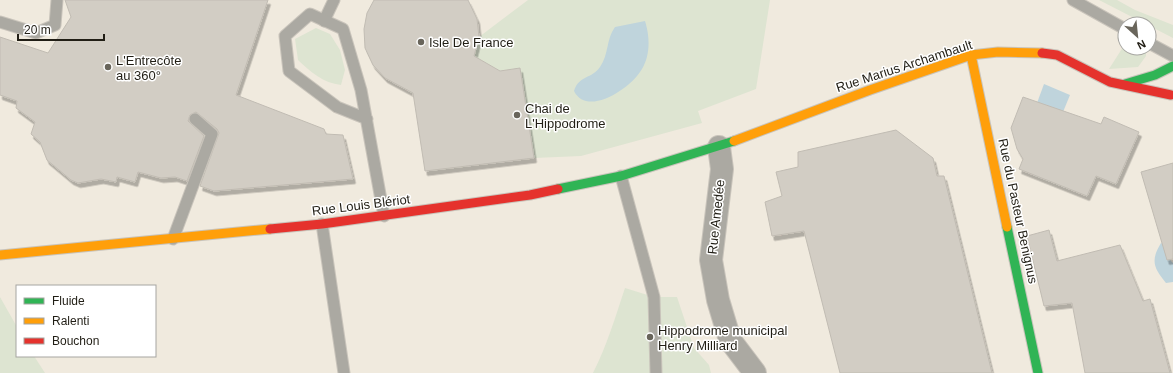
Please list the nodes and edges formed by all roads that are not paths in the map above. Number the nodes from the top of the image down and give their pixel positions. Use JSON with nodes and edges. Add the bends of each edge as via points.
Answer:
{"nodes":[{"id":1,"x":57,"y":0,"type":"edge"},
{"id":2,"x":334,"y":0,"type":"edge"},
{"id":3,"x":1073,"y":0,"type":"edge"},
{"id":4,"x":324,"y":20,"type":"junction"},
{"id":5,"x":0,"y":22,"type":"edge"},
{"id":6,"x":1117,"y":25,"type":"edge"},
{"id":7,"x":1157,"y":47,"type":"edge"},
{"id":8,"x":971,"y":55,"type":"junction"},
{"id":9,"x":1173,"y":56,"type":"edge"},
{"id":10,"x":1173,"y":67,"type":"edge"},
{"id":11,"x":1124,"y":84,"type":"junction"},
{"id":12,"x":1172,"y":97,"type":"edge"},
{"id":13,"x":195,"y":119,"type":"dead end"},
{"id":14,"x":367,"y":120,"type":"junction"},
{"id":15,"x":719,"y":147,"type":"junction"},
{"id":16,"x":621,"y":176,"type":"junction"},
{"id":17,"x":384,"y":216,"type":"junction"},
{"id":18,"x":322,"y":224,"type":"junction"},
{"id":19,"x":173,"y":239,"type":"junction"},
{"id":20,"x":0,"y":256,"type":"edge"},
{"id":21,"x":344,"y":373,"type":"edge"},
{"id":22,"x":656,"y":373,"type":"edge"},
{"id":23,"x":755,"y":373,"type":"edge"},
{"id":24,"x":1038,"y":373,"type":"edge"}],
"edges":[{"from":1,"to":5,"type":"lane","via":[[56,25],[36,33]]},
{"from":2,"to":4,"type":"lane"},
{"from":3,"to":6,"type":"lane"},
{"from":4,"to":14,"type":"lane","via":[[343,29]]},
{"from":4,"to":14,"type":"lane","via":[[310,14],[285,36],[288,71],[337,107]]},
{"from":7,"to":9,"type":"lane"},
{"from":8,"to":11,"type":"street","name":"Rue Marius Archambault","via":[[998,52],[1057,55],[1110,82]]},
{"from":8,"to":15,"type":"street","name":"Rue Marius Archambault"},
{"from":8,"to":24,"type":"street","name":"Rue du Pasteur Benignus"},
{"from":10,"to":11,"type":"street","name":"Rue Marius Archambault"},
{"from":10,"to":12,"type":"street","name":"Rue Marius Archambault","via":[[1170,83]]},
{"from":11,"to":12,"type":"street","name":"Rue Marius Archambault"},
{"from":13,"to":19,"type":"lane","via":[[212,134]]},
{"from":14,"to":17,"type":"lane"},
{"from":15,"to":16,"type":"street","name":"Rue Louis Blériot"},
{"from":15,"to":23,"type":"street","name":"Rue Amedée","via":[[722,169],[711,260],[730,340]]},
{"from":16,"to":17,"type":"street","name":"Rue Louis Blériot","via":[[530,195]]},
{"from":16,"to":22,"type":"lane","via":[[654,297]]},
{"from":17,"to":18,"type":"street","name":"Rue Louis Blériot"},
{"from":18,"to":19,"type":"street","name":"Rue Louis Blériot"},
{"from":18,"to":21,"type":"lane"},
{"from":19,"to":20,"type":"street","name":"Rue Louis Blériot"}]}
